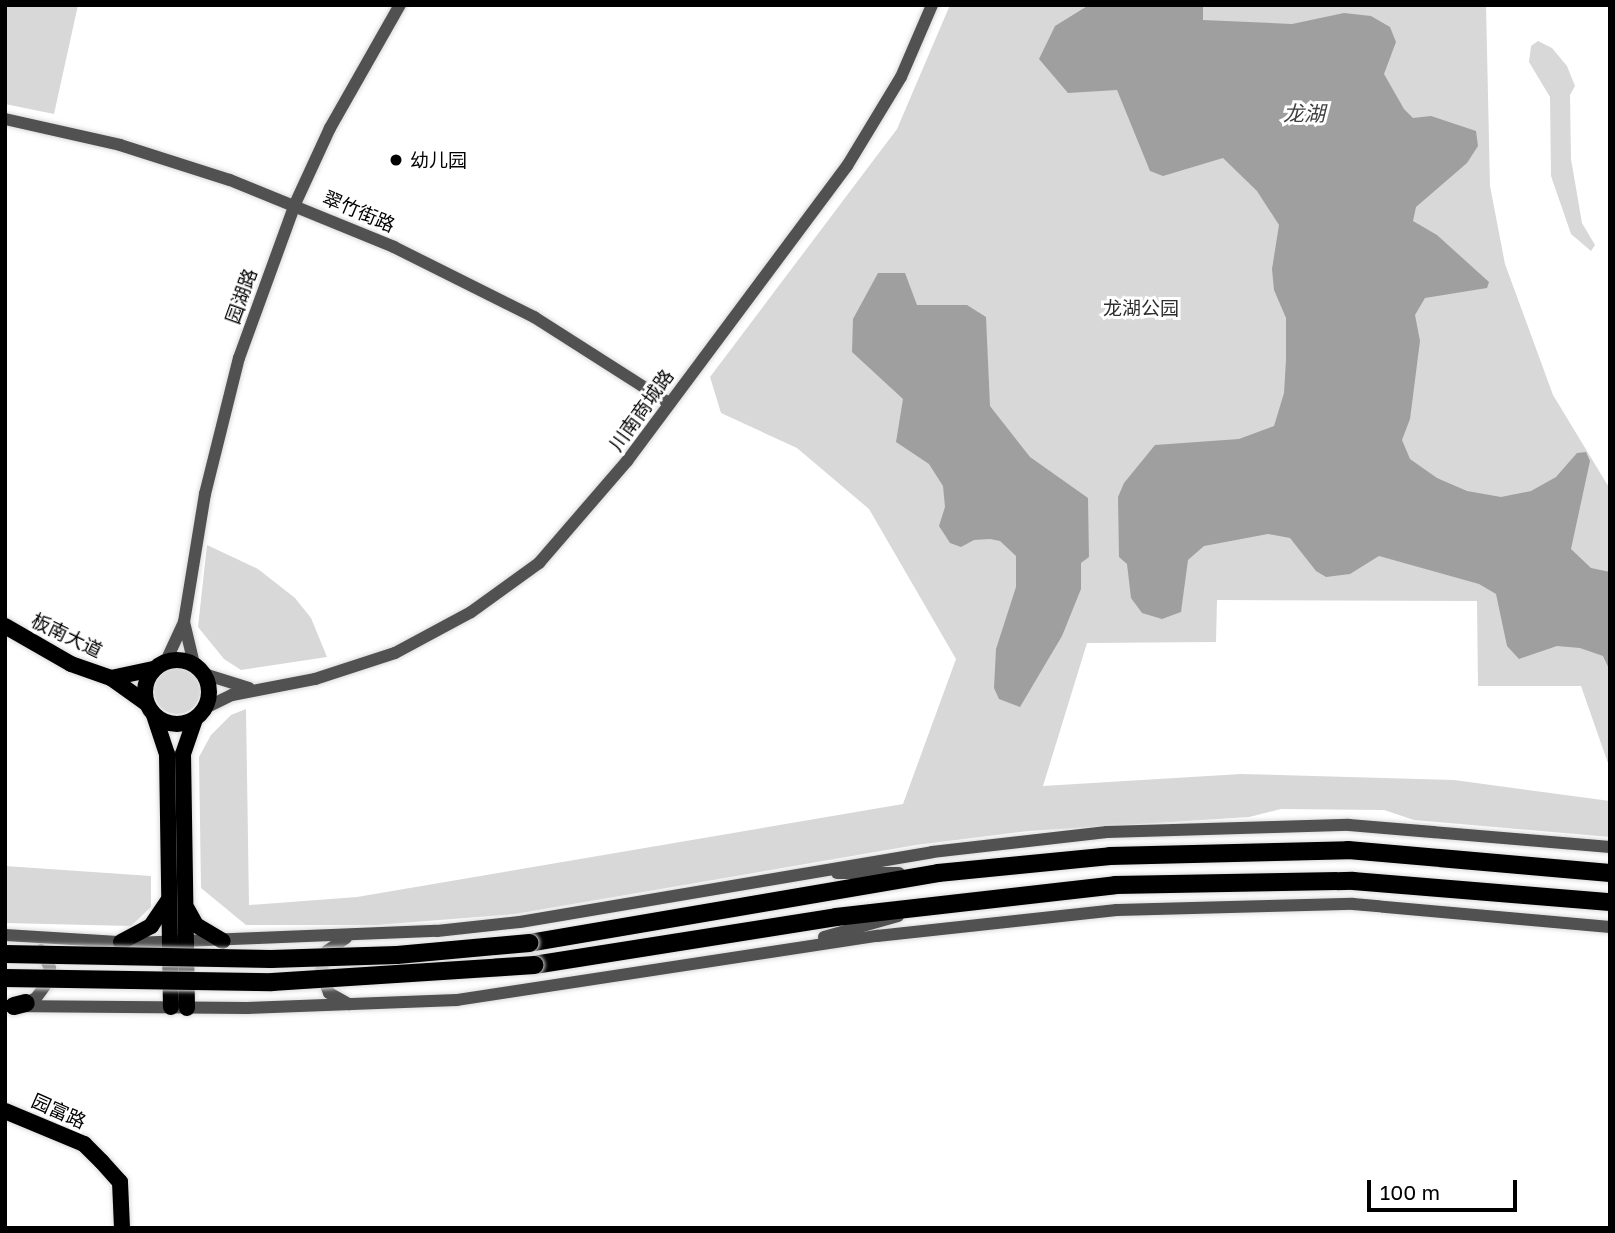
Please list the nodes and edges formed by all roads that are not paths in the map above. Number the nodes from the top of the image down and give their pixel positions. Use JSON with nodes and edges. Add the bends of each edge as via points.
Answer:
{"nodes":[{"id":1,"x":400,"y":5,"type":"edge"},
{"id":2,"x":932,"y":5,"type":"edge"},
{"id":3,"x":5,"y":119,"type":"edge"},
{"id":4,"x":295,"y":204,"type":"junction"},
{"id":5,"x":669,"y":403,"type":"junction"},
{"id":6,"x":184,"y":622,"type":"junction"},
{"id":7,"x":5,"y":626,"type":"edge"},
{"id":8,"x":159,"y":665,"type":"junction"},
{"id":9,"x":199,"y":669,"type":"junction"},
{"id":10,"x":111,"y":678,"type":"junction"},
{"id":11,"x":253,"y":689,"type":"junction"},
{"id":12,"x":150,"y":709,"type":"junction"},
{"id":13,"x":200,"y":713,"type":"junction"},
{"id":14,"x":1610,"y":847,"type":"edge"},
{"id":15,"x":800,"y":873,"type":"junction"},
{"id":16,"x":938,"y":873,"type":"junction"},
{"id":17,"x":1610,"y":873,"type":"edge"},
{"id":18,"x":169,"y":898,"type":"junction"},
{"id":19,"x":1610,"y":902,"type":"edge"},
{"id":20,"x":942,"y":904,"type":"junction"},
{"id":21,"x":185,"y":906,"type":"junction"},
{"id":22,"x":1610,"y":926,"type":"edge"},
{"id":23,"x":5,"y":935,"type":"edge"},
{"id":24,"x":20,"y":936,"type":"junction"},
{"id":25,"x":356,"y":937,"type":"junction"},
{"id":26,"x":223,"y":941,"type":"junction"},
{"id":27,"x":121,"y":942,"type":"junction"},
{"id":28,"x":178,"y":942,"type":"junction"},
{"id":29,"x":777,"y":950,"type":"junction"},
{"id":30,"x":5,"y":954,"type":"edge"},
{"id":31,"x":5,"y":978,"type":"edge"},
{"id":32,"x":15,"y":1005,"type":"edge"},
{"id":33,"x":359,"y":1005,"type":"junction"},
{"id":34,"x":179,"y":1008,"type":"junction"},
{"id":35,"x":5,"y":1111,"type":"edge"},
{"id":36,"x":122,"y":1228,"type":"edge"}],
"edges":[{"from":1,"to":4,"type":"street","name":"园湖路","via":[[330,128]]},
{"from":2,"to":5,"type":"street","name":"川南商城路","via":[[878,120]]},
{"from":3,"to":4,"type":"street","name":"翠竹街路","via":[[120,145]]},
{"from":4,"to":5,"type":"street","name":"翠竹街路","via":[[534,317]]},
{"from":4,"to":6,"type":"street","name":"园湖路","via":[[239,358],[205,494]]},
{"from":5,"to":11,"type":"street","name":"川南商城路","via":[[568,533],[504,591],[395,653],[315,679]]},
{"from":6,"to":8,"type":"street"},
{"from":6,"to":9,"type":"street"},
{"from":7,"to":10,"type":"main road","name":"板南大道","via":[[61,659]]},
{"from":8,"to":9,"type":"main road"},
{"from":8,"to":10,"type":"main road"},
{"from":8,"to":12,"type":"main road","via":[[146,682]]},
{"from":9,"to":11,"type":"street"},
{"from":9,"to":13,"type":"main road","via":[[209,687]]},
{"from":10,"to":12,"type":"main road","name":"板南大道"},
{"from":11,"to":13,"type":"street"},
{"from":12,"to":13,"type":"main road","via":[[174,724]]},
{"from":12,"to":18,"type":"main road","via":[[167,754]]},
{"from":13,"to":21,"type":"main road","via":[[183,754]]},
{"from":14,"to":15,"type":"street","via":[[1349,825],[1248,826],[1058,837]]},
{"from":15,"to":16,"type":"street"},
{"from":15,"to":25,"type":"street","via":[[520,922]]},
{"from":16,"to":17,"type":"highway","via":[[1110,856],[1348,850]]},
{"from":16,"to":30,"type":"highway","bridge":true,"via":[[528,943],[397,956],[271,959]]},
{"from":18,"to":27,"type":"main road","via":[[150,926]]},
{"from":18,"to":28,"type":"main road"},
{"from":19,"to":20,"type":"highway","via":[[1353,881],[1248,880],[1115,886]]},
{"from":20,"to":29,"type":"street"},
{"from":20,"to":31,"type":"highway","bridge":true,"via":[[534,965],[272,982]]},
{"from":21,"to":26,"type":"main road","via":[[196,925]]},
{"from":21,"to":28,"type":"main road"},
{"from":22,"to":29,"type":"street","via":[[1353,904],[1250,904],[1116,910]]},
{"from":23,"to":24,"type":"street"},
{"from":24,"to":27,"type":"street"},
{"from":24,"to":32,"type":"street","via":[[40,948],[50,968],[44,990]]},
{"from":25,"to":26,"type":"street"},
{"from":25,"to":33,"type":"street","via":[[327,951],[321,972],[337,1000]]},
{"from":26,"to":28,"type":"street"},
{"from":27,"to":28,"type":"street"},
{"from":28,"to":34,"type":"main road"},
{"from":29,"to":33,"type":"street","via":[[457,1000]]},
{"from":32,"to":34,"type":"street"},
{"from":33,"to":34,"type":"street"},
{"from":35,"to":36,"type":"main road","name":"园富路","via":[[84,1144],[120,1182]]}]}
